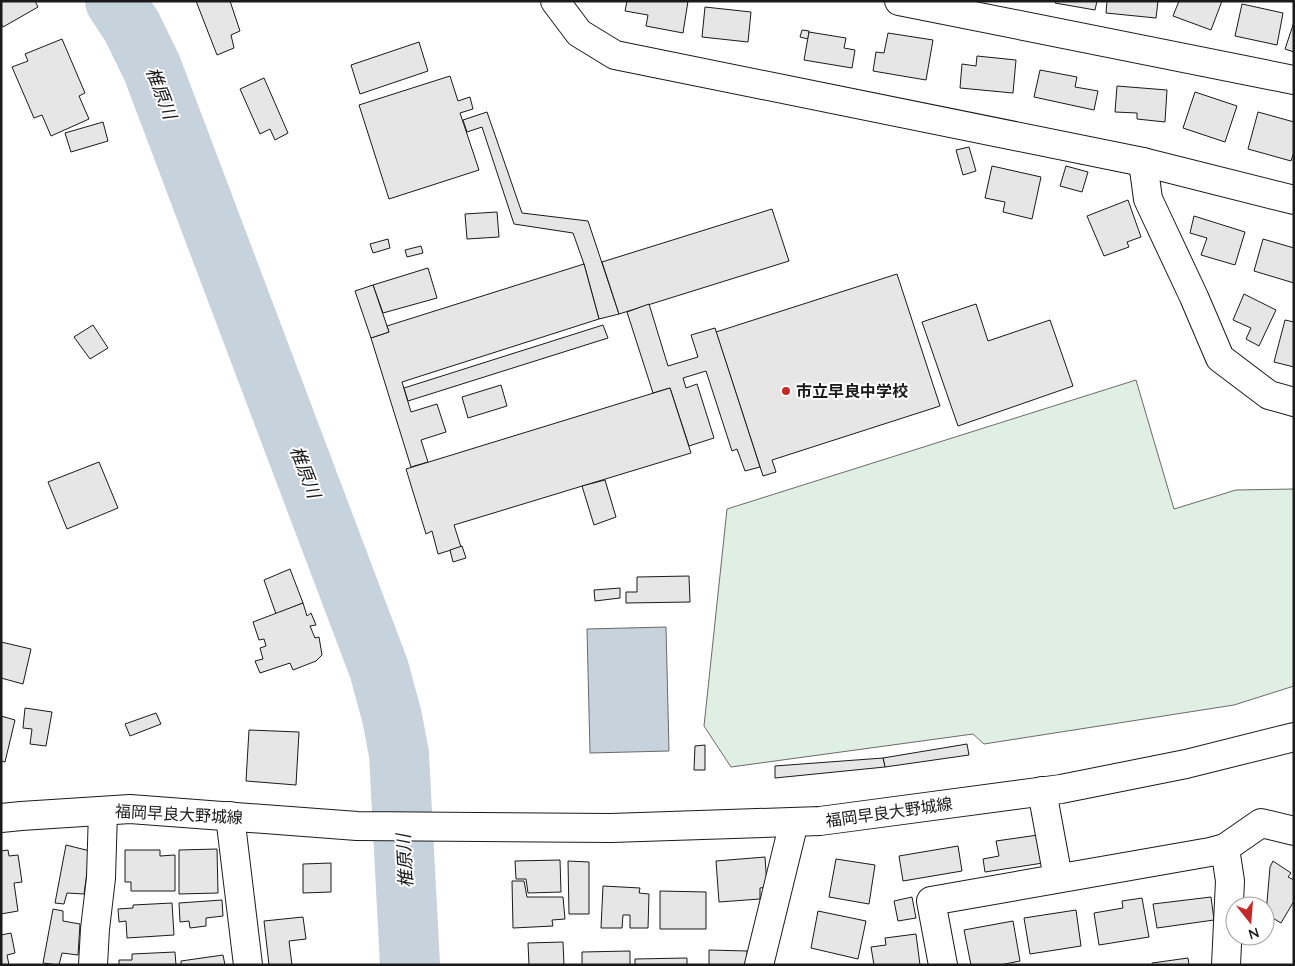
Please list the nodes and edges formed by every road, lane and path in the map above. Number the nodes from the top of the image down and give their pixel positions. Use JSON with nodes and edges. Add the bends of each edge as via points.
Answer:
{"nodes":[{"id":1,"x":555,"y":1,"type":"edge"},
{"id":2,"x":899,"y":1,"type":"edge"},
{"id":3,"x":1294,"y":80,"type":"edge"},
{"id":4,"x":1143,"y":162,"type":"junction"},
{"id":5,"x":1294,"y":200,"type":"edge"},
{"id":6,"x":1294,"y":402,"type":"edge"},
{"id":7,"x":1294,"y":737,"type":"edge"},
{"id":8,"x":1042,"y":791,"type":"junction"},
{"id":9,"x":103,"y":811,"type":"junction"},
{"id":10,"x":230,"y":816,"type":"junction"},
{"id":11,"x":1,"y":818,"type":"edge"},
{"id":12,"x":794,"y":822,"type":"junction"},
{"id":13,"x":1294,"y":831,"type":"edge"},
{"id":14,"x":1225,"y":848,"type":"junction"},
{"id":15,"x":1058,"y":878,"type":"junction"},
{"id":16,"x":93,"y":965,"type":"edge"},
{"id":17,"x":248,"y":965,"type":"edge"},
{"id":18,"x":758,"y":965,"type":"edge"},
{"id":19,"x":943,"y":965,"type":"edge"},
{"id":20,"x":1226,"y":965,"type":"edge"}],
"edges":[{"from":1,"to":4,"type":"street","via":[[579,33],[615,55]]},
{"from":2,"to":3,"type":"street"},
{"from":4,"to":5,"type":"street"},
{"from":4,"to":6,"type":"street","via":[[1148,199],[1220,358],[1269,394]]},
{"from":7,"to":8,"type":"street","name":"福岡早良大野城線","via":[[1186,764]]},
{"from":8,"to":12,"type":"street","name":"福岡早良大野城線"},
{"from":8,"to":15,"type":"street"},
{"from":9,"to":10,"type":"street","name":"福岡早良大野城線"},
{"from":9,"to":11,"type":"street","name":"福岡早良大野城線"},
{"from":9,"to":16,"type":"street","via":[[102,878]]},
{"from":10,"to":12,"type":"street","name":"福岡早良大野城線","via":[[357,826],[611,828]]},
{"from":10,"to":17,"type":"street"},
{"from":12,"to":18,"type":"street"},
{"from":13,"to":14,"type":"street","via":[[1261,823]]},
{"from":14,"to":15,"type":"street"},
{"from":14,"to":20,"type":"street","via":[[1230,881]]},
{"from":15,"to":19,"type":"street","via":[[931,901]]}]}
